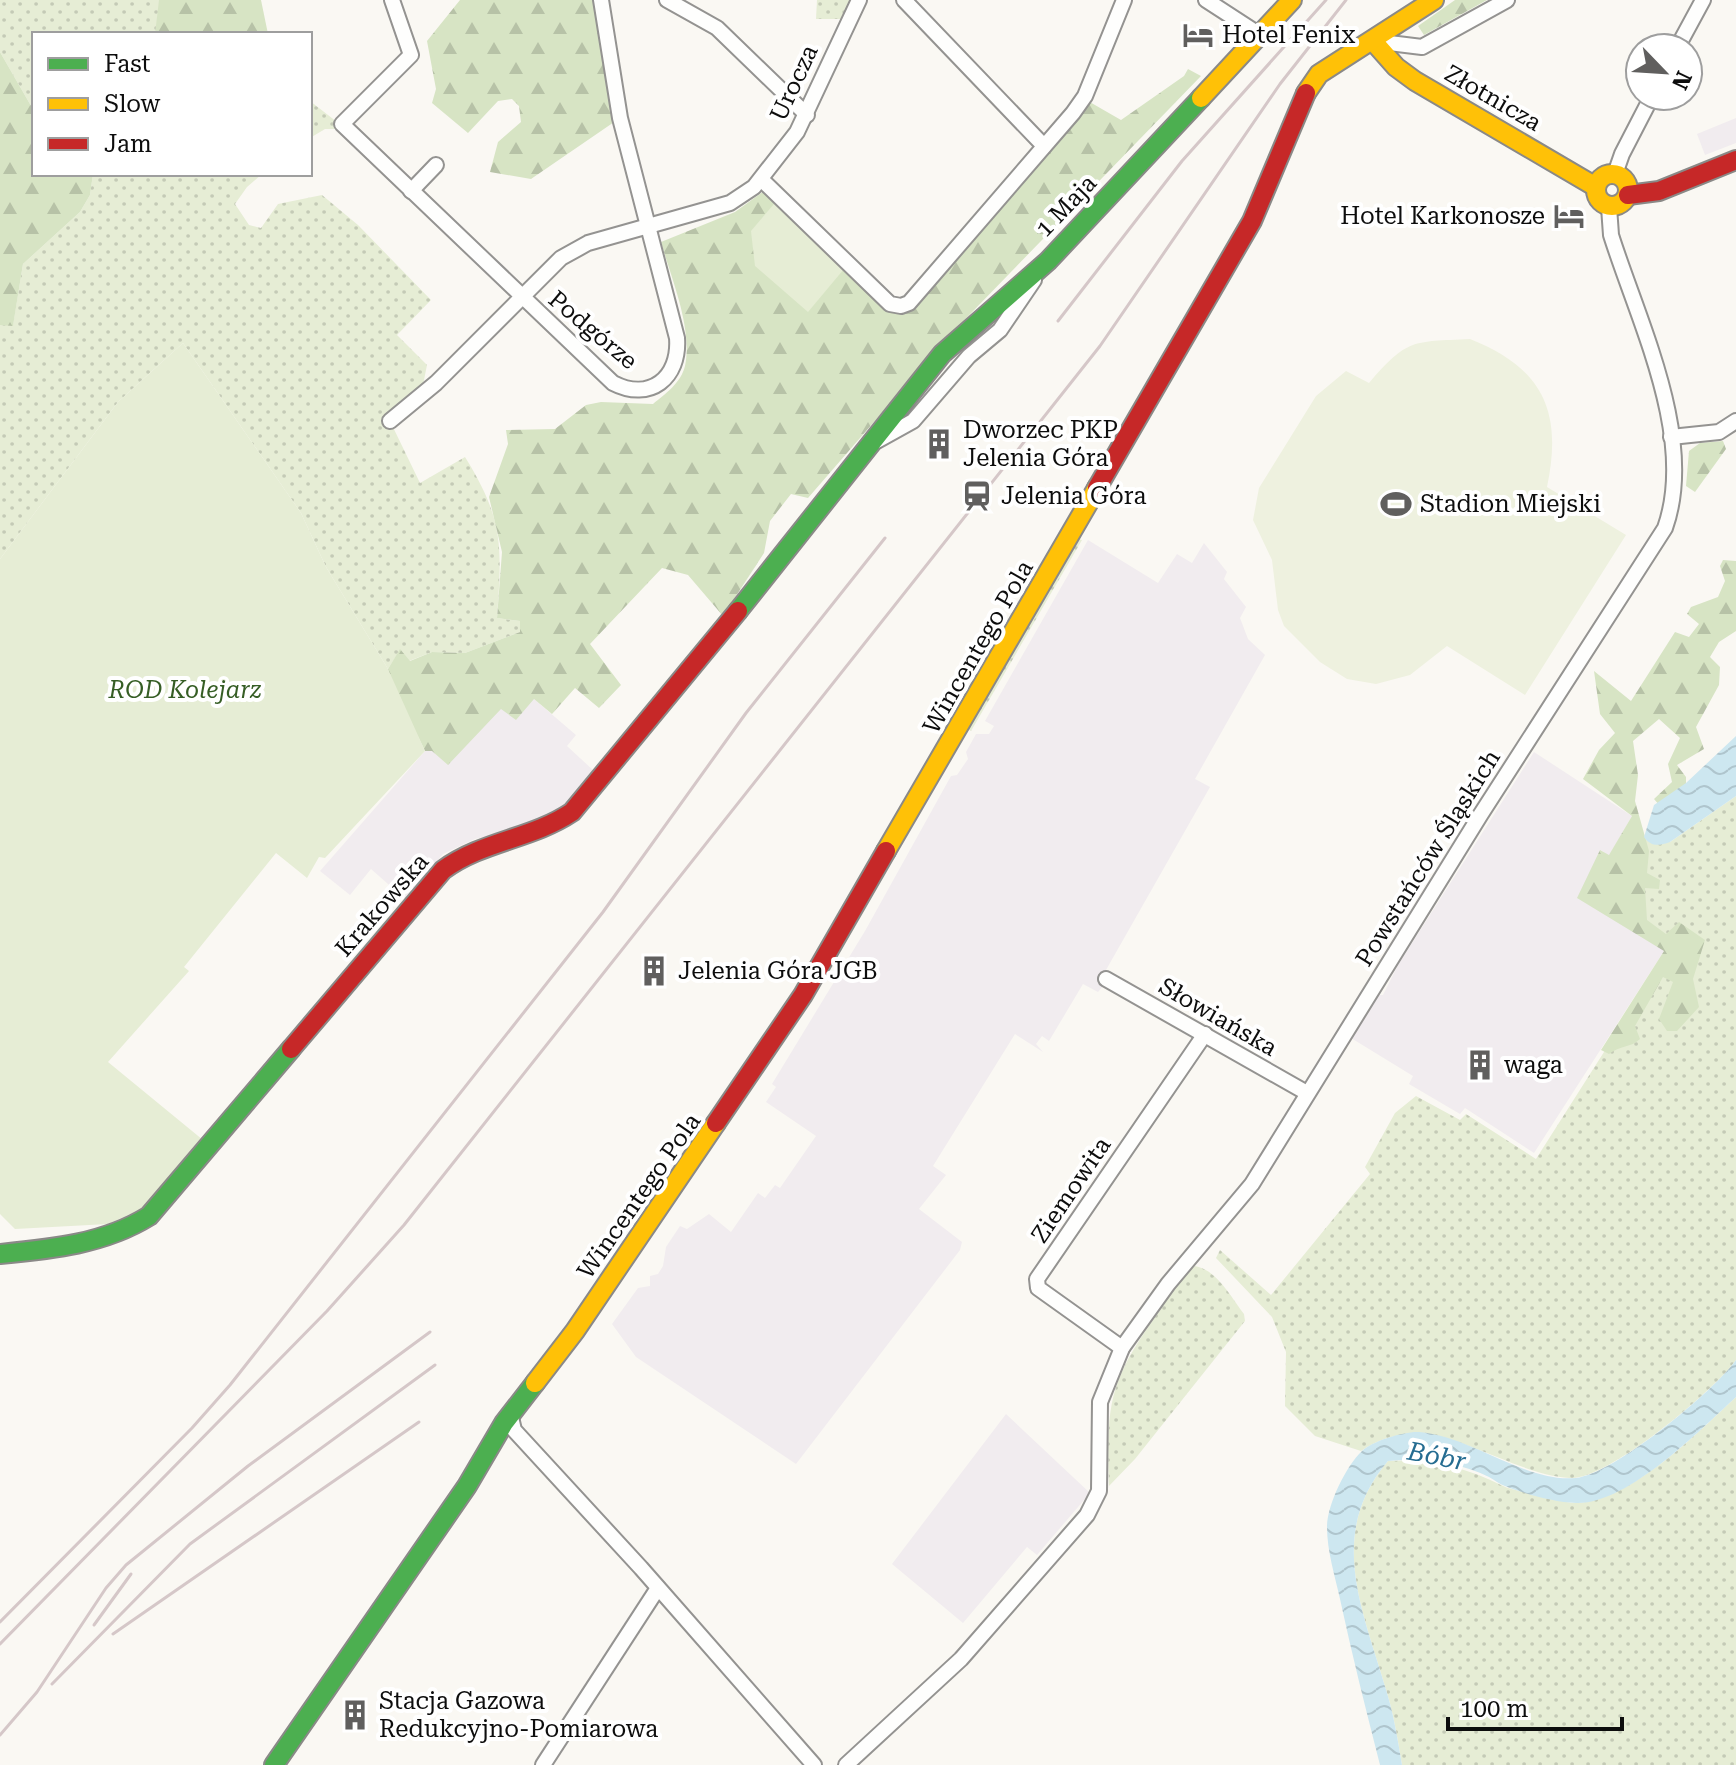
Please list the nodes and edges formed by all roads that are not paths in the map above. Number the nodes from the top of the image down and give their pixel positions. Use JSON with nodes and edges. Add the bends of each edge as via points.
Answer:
{"nodes":[{"id":1,"x":392,"y":0,"type":"edge"},
{"id":2,"x":601,"y":0,"type":"edge"},
{"id":3,"x":667,"y":0,"type":"edge"},
{"id":4,"x":859,"y":0,"type":"edge"},
{"id":5,"x":904,"y":0,"type":"edge"},
{"id":6,"x":1124,"y":0,"type":"edge"},
{"id":7,"x":1206,"y":0,"type":"edge"},
{"id":8,"x":1292,"y":0,"type":"edge"},
{"id":9,"x":1434,"y":0,"type":"edge"},
{"id":10,"x":1507,"y":0,"type":"edge"},
{"id":11,"x":1703,"y":0,"type":"edge"},
{"id":12,"x":1686,"y":32,"type":"edge"},
{"id":13,"x":1260,"y":35,"type":"junction"},
{"id":14,"x":1373,"y":41,"type":"junction"},
{"id":15,"x":1644,"y":112,"type":"edge"},
{"id":16,"x":807,"y":115,"type":"junction"},
{"id":17,"x":1044,"y":146,"type":"junction"},
{"id":18,"x":1736,"y":160,"type":"edge"},
{"id":19,"x":436,"y":165,"type":"dead end"},
{"id":20,"x":1615,"y":174,"type":"junction"},
{"id":21,"x":762,"y":180,"type":"junction"},
{"id":22,"x":1596,"y":187,"type":"junction"},
{"id":23,"x":411,"y":191,"type":"junction"},
{"id":24,"x":1628,"y":195,"type":"junction"},
{"id":25,"x":1609,"y":207,"type":"junction"},
{"id":26,"x":647,"y":224,"type":"junction"},
{"id":27,"x":521,"y":297,"type":"junction"},
{"id":28,"x":390,"y":421,"type":"dead end"},
{"id":29,"x":1736,"y":421,"type":"edge"},
{"id":30,"x":1671,"y":437,"type":"junction"},
{"id":31,"x":874,"y":443,"type":"joint"},
{"id":32,"x":1106,"y":979,"type":"dead end"},
{"id":33,"x":1205,"y":1034,"type":"junction"},
{"id":34,"x":1307,"y":1093,"type":"junction"},
{"id":35,"x":0,"y":1254,"type":"edge"},
{"id":36,"x":1122,"y":1348,"type":"junction"},
{"id":37,"x":512,"y":1421,"type":"junction"},
{"id":38,"x":658,"y":1588,"type":"junction"},
{"id":39,"x":274,"y":1765,"type":"edge"},
{"id":40,"x":543,"y":1765,"type":"edge"},
{"id":41,"x":814,"y":1765,"type":"edge"},
{"id":42,"x":846,"y":1765,"type":"edge"}],
"edges":[{"from":1,"to":23,"type":"street","name":"Podgórze","via":[[411,55],[342,124]]},
{"from":2,"to":26,"type":"street","name":"Podgórze","via":[[620,118]]},
{"from":3,"to":16,"type":"street","via":[[717,28]]},
{"from":4,"to":16,"type":"street","name":"Urocza"},
{"from":5,"to":17,"type":"street"},
{"from":6,"to":17,"type":"street","via":[[1085,96]]},
{"from":7,"to":13,"type":"street"},
{"from":8,"to":13,"type":"street","name":"1 Maja"},
{"from":9,"to":14,"type":"street","name":"Wincentego Pola"},
{"from":10,"to":14,"type":"street","via":[[1422,47]]},
{"from":11,"to":12,"type":"street"},
{"from":13,"to":31,"type":"street","name":"1 Maja","via":[[1048,261],[942,354]]},
{"from":14,"to":22,"type":"street","name":"Złotnicza","via":[[1415,81]]},
{"from":14,"to":37,"type":"street","name":"Wincentego Pola","via":[[1319,74],[1300,102],[1252,221],[803,995]]},
{"from":15,"to":20,"type":"street"},
{"from":16,"to":21,"type":"street","name":"Urocza"},
{"from":17,"to":21,"type":"street","via":[[901,306],[890,304]]},
{"from":18,"to":24,"type":"street","via":[[1659,191]]},
{"from":19,"to":23,"type":"street"},
{"from":20,"to":22,"type":"street","via":[[1603,176]]},
{"from":20,"to":24,"type":"street","via":[[1626,182]]},
{"from":21,"to":26,"type":"street","name":"Podgórze","via":[[730,203]]},
{"from":22,"to":25,"type":"street","via":[[1597,197]]},
{"from":23,"to":27,"type":"street","name":"Podgórze"},
{"from":24,"to":25,"type":"street","via":[[1621,205]]},
{"from":25,"to":30,"type":"street","name":"Powstańców Śląskich","via":[[1611,235],[1668,409]]},
{"from":26,"to":27,"type":"street","name":"Podgórze","via":[[588,243],[561,258]]},
{"from":26,"to":27,"type":"street","name":"Podgórze","via":[[678,349],[673,368],[659,385],[643,391],[613,383]]},
{"from":27,"to":28,"type":"street","name":"Podgórze","via":[[436,383]]},
{"from":29,"to":30,"type":"street","via":[[1726,430]]},
{"from":30,"to":34,"type":"street","name":"Powstańców Śląskich","via":[[1671,505],[1658,540]]},
{"from":31,"to":35,"type":"street","name":"Krakowska","via":[[582,802],[542,833],[473,851],[443,870],[149,1216],[102,1238]]},
{"from":32,"to":33,"type":"street","name":"Słowiańska"},
{"from":33,"to":34,"type":"street","name":"Słowiańska"},
{"from":33,"to":36,"type":"street","name":"Ziemowita","via":[[1037,1279],[1038,1288]]},
{"from":34,"to":36,"type":"street","name":"Powstańców Śląskich","via":[[1252,1184]]},
{"from":36,"to":42,"type":"street","name":"Powstańców Śląskich","via":[[1100,1402],[1095,1502],[961,1659]]},
{"from":37,"to":38,"type":"street"},
{"from":37,"to":39,"type":"street","name":"Wincentego Pola","via":[[494,1458],[467,1486]]},
{"from":38,"to":40,"type":"street"},
{"from":38,"to":41,"type":"street"}]}
